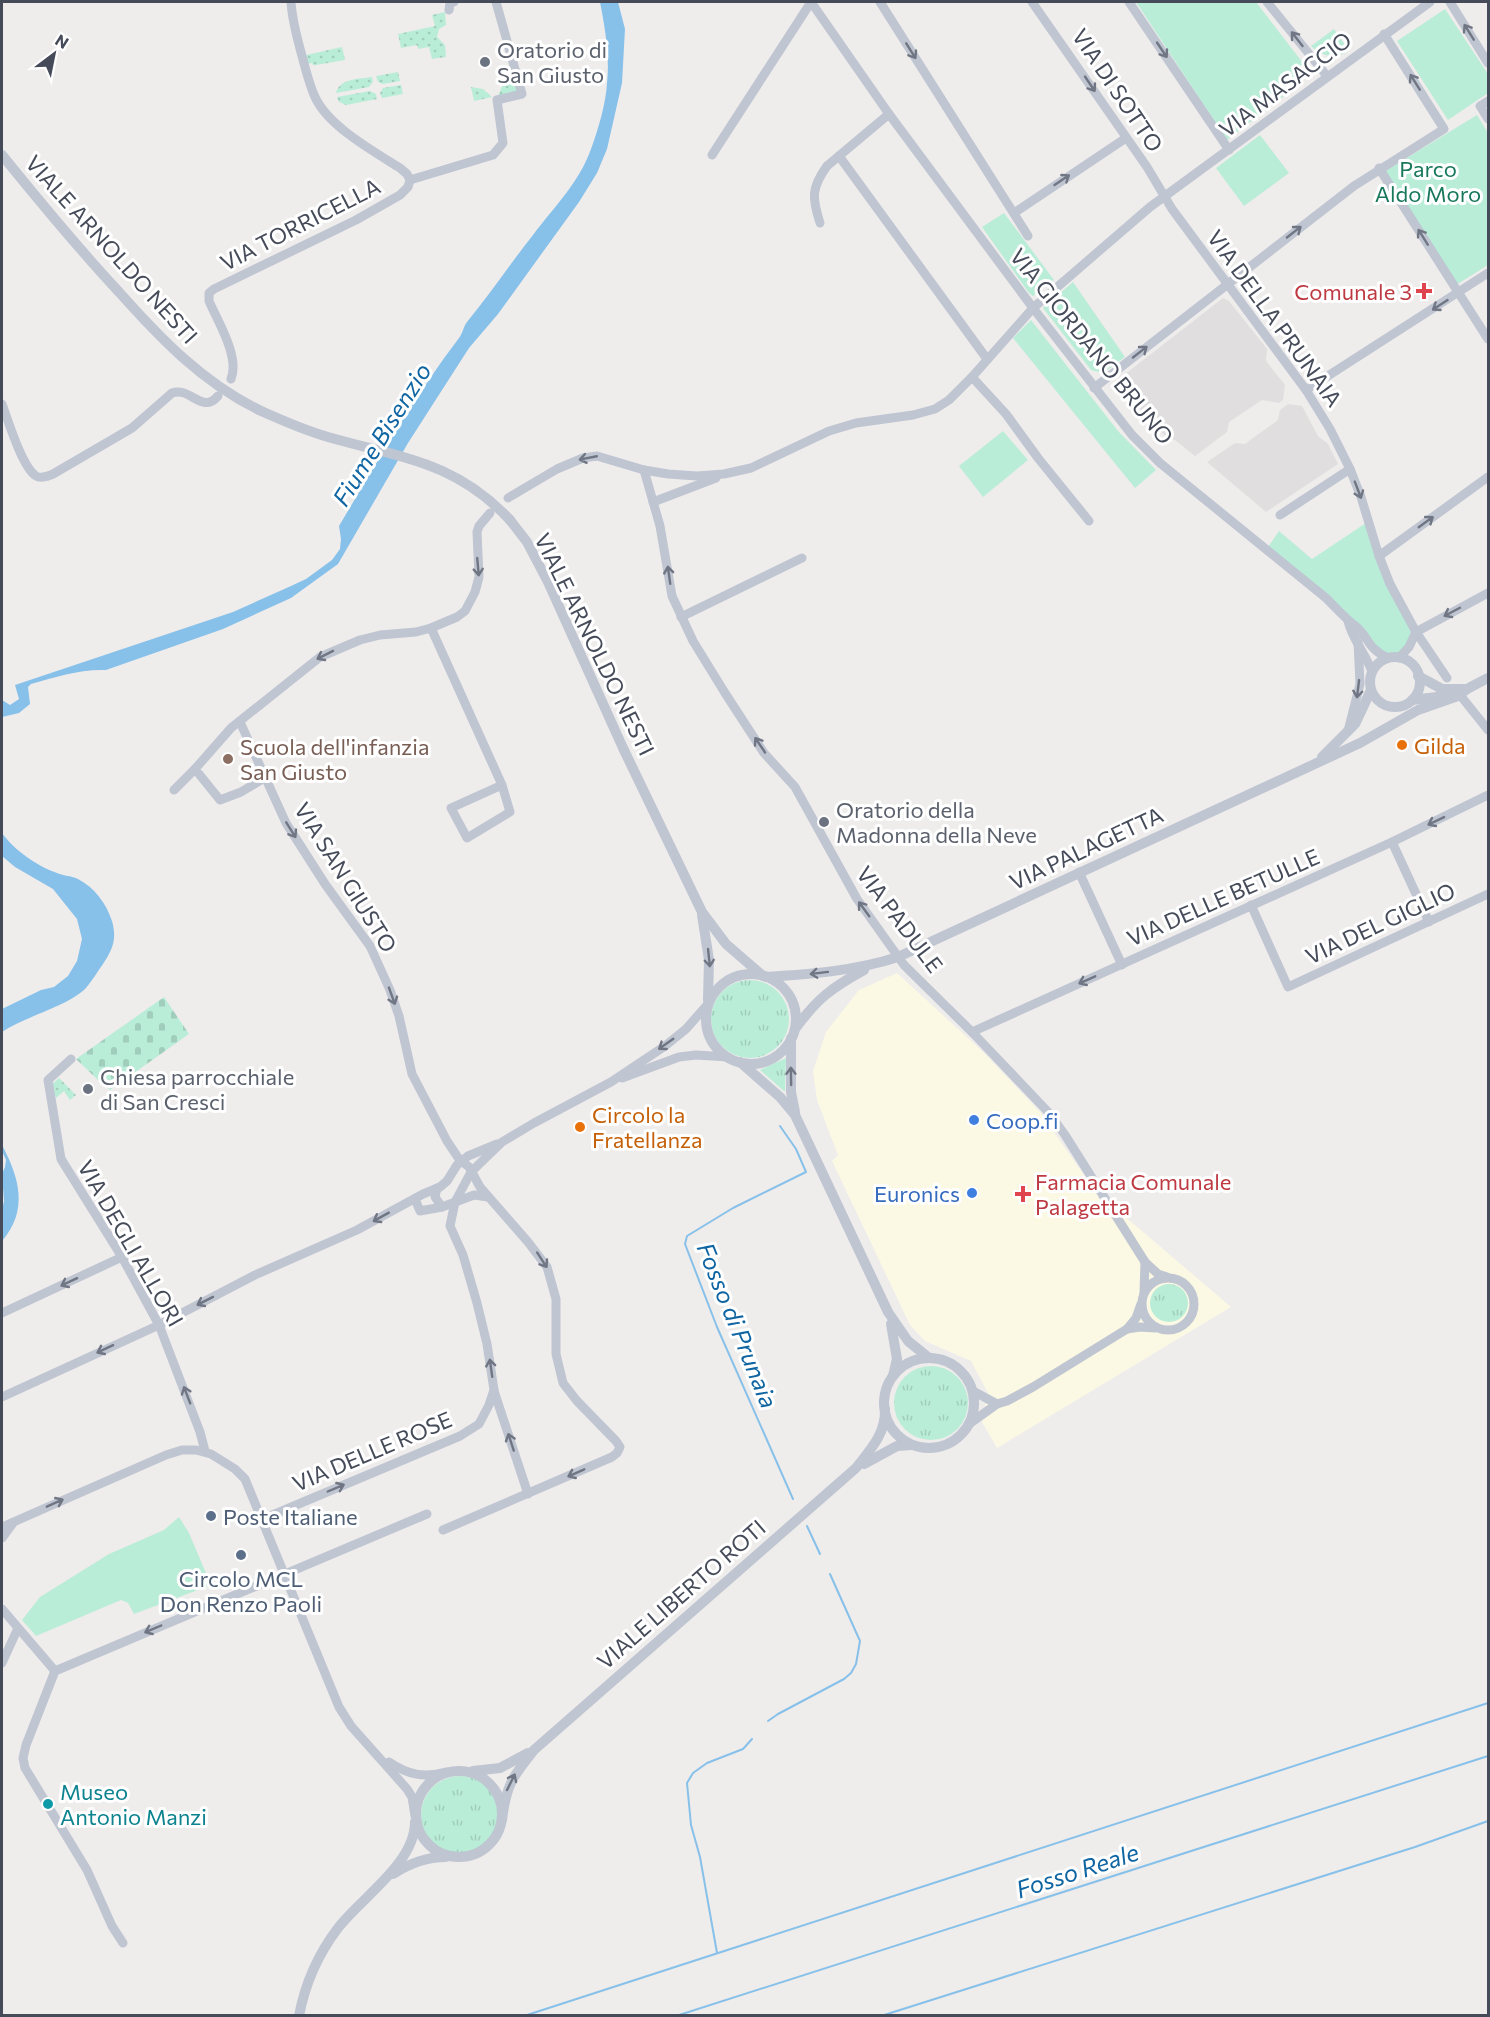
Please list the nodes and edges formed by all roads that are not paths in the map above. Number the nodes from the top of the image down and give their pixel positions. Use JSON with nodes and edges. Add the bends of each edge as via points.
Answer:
{"nodes":[{"id":1,"x":291,"y":2,"type":"edge"},
{"id":2,"x":496,"y":2,"type":"edge"},
{"id":3,"x":811,"y":2,"type":"edge"},
{"id":4,"x":880,"y":2,"type":"edge"},
{"id":5,"x":1032,"y":2,"type":"edge"},
{"id":6,"x":1129,"y":2,"type":"edge"},
{"id":7,"x":1268,"y":2,"type":"edge"},
{"id":8,"x":1430,"y":2,"type":"edge"},
{"id":9,"x":1450,"y":2,"type":"edge"},
{"id":10,"x":1384,"y":34,"type":"junction"},
{"id":11,"x":1488,"y":63,"type":"edge"},
{"id":12,"x":1327,"y":76,"type":"junction"},
{"id":13,"x":1484,"y":104,"type":"edge"},
{"id":14,"x":889,"y":114,"type":"junction"},
{"id":15,"x":1488,"y":119,"type":"edge"},
{"id":16,"x":1126,"y":138,"type":"junction"},
{"id":17,"x":1229,"y":150,"type":"junction"},
{"id":18,"x":2,"y":155,"type":"edge"},
{"id":19,"x":712,"y":155,"type":"dead end"},
{"id":20,"x":839,"y":156,"type":"junction"},
{"id":21,"x":1379,"y":168,"type":"junction"},
{"id":22,"x":1149,"y":171,"type":"junction"},
{"id":23,"x":410,"y":180,"type":"junction"},
{"id":24,"x":1164,"y":197,"type":"junction"},
{"id":25,"x":1150,"y":207,"type":"junction"},
{"id":26,"x":1014,"y":213,"type":"junction"},
{"id":27,"x":820,"y":223,"type":"dead end"},
{"id":28,"x":1029,"y":236,"type":"dead end"},
{"id":29,"x":1488,"y":273,"type":"edge"},
{"id":30,"x":1227,"y":285,"type":"junction"},
{"id":31,"x":1458,"y":293,"type":"junction"},
{"id":32,"x":1033,"y":308,"type":"junction"},
{"id":33,"x":1488,"y":339,"type":"edge"},
{"id":34,"x":987,"y":359,"type":"junction"},
{"id":35,"x":972,"y":377,"type":"junction"},
{"id":36,"x":231,"y":379,"type":"dead end"},
{"id":37,"x":1094,"y":388,"type":"junction"},
{"id":38,"x":1306,"y":390,"type":"junction"},
{"id":39,"x":218,"y":396,"type":"dead end"},
{"id":40,"x":2,"y":404,"type":"edge"},
{"id":41,"x":1350,"y":469,"type":"junction"},
{"id":42,"x":644,"y":470,"type":"junction"},
{"id":43,"x":724,"y":474,"type":"junction"},
{"id":44,"x":1488,"y":477,"type":"edge"},
{"id":45,"x":508,"y":498,"type":"dead end"},
{"id":46,"x":653,"y":502,"type":"junction"},
{"id":47,"x":490,"y":513,"type":"dead end"},
{"id":48,"x":1280,"y":515,"type":"dead end"},
{"id":49,"x":1089,"y":521,"type":"dead end"},
{"id":50,"x":1379,"y":556,"type":"junction"},
{"id":51,"x":802,"y":558,"type":"dead end"},
{"id":52,"x":1488,"y":593,"type":"edge"},
{"id":53,"x":681,"y":617,"type":"junction"},
{"id":54,"x":1348,"y":621,"type":"junction"},
{"id":55,"x":430,"y":628,"type":"junction"},
{"id":56,"x":1416,"y":632,"type":"junction"},
{"id":57,"x":1358,"y":642,"type":"junction"},
{"id":58,"x":1394,"y":658,"type":"junction"},
{"id":59,"x":1372,"y":672,"type":"junction"},
{"id":60,"x":1418,"y":676,"type":"junction"},
{"id":61,"x":1447,"y":678,"type":"dead end"},
{"id":62,"x":1488,"y":678,"type":"edge"},
{"id":63,"x":1371,"y":690,"type":"junction"},
{"id":64,"x":1461,"y":694,"type":"junction"},
{"id":65,"x":1412,"y":700,"type":"junction"},
{"id":66,"x":1401,"y":706,"type":"junction"},
{"id":67,"x":240,"y":722,"type":"junction"},
{"id":68,"x":1488,"y":730,"type":"edge"},
{"id":69,"x":1382,"y":732,"type":"junction"},
{"id":70,"x":1347,"y":734,"type":"junction"},
{"id":71,"x":1316,"y":763,"type":"junction"},
{"id":72,"x":195,"y":768,"type":"junction"},
{"id":73,"x":266,"y":777,"type":"junction"},
{"id":74,"x":502,"y":785,"type":"junction"},
{"id":75,"x":174,"y":790,"type":"dead end"},
{"id":76,"x":1488,"y":795,"type":"edge"},
{"id":77,"x":1392,"y":842,"type":"junction"},
{"id":78,"x":1079,"y":872,"type":"junction"},
{"id":79,"x":1488,"y":894,"type":"edge"},
{"id":80,"x":1251,"y":905,"type":"junction"},
{"id":81,"x":702,"y":912,"type":"junction"},
{"id":82,"x":1429,"y":921,"type":"junction"},
{"id":83,"x":898,"y":957,"type":"junction"},
{"id":84,"x":1122,"y":964,"type":"junction"},
{"id":85,"x":872,"y":965,"type":"junction"},
{"id":86,"x":764,"y":977,"type":"junction"},
{"id":87,"x":708,"y":1004,"type":"junction"},
{"id":88,"x":972,"y":1032,"type":"junction"},
{"id":89,"x":792,"y":1035,"type":"junction"},
{"id":90,"x":728,"y":1057,"type":"junction"},
{"id":91,"x":71,"y":1059,"type":"dead end"},
{"id":92,"x":740,"y":1062,"type":"junction"},
{"id":93,"x":611,"y":1082,"type":"junction"},
{"id":94,"x":795,"y":1115,"type":"junction"},
{"id":95,"x":502,"y":1142,"type":"junction"},
{"id":96,"x":461,"y":1161,"type":"junction"},
{"id":97,"x":471,"y":1172,"type":"junction"},
{"id":98,"x":437,"y":1188,"type":"junction"},
{"id":99,"x":488,"y":1197,"type":"junction"},
{"id":100,"x":415,"y":1199,"type":"junction"},
{"id":101,"x":455,"y":1202,"type":"junction"},
{"id":102,"x":442,"y":1207,"type":"junction"},
{"id":103,"x":122,"y":1257,"type":"junction"},
{"id":104,"x":1145,"y":1262,"type":"junction"},
{"id":105,"x":1169,"y":1278,"type":"junction"},
{"id":106,"x":1143,"y":1298,"type":"junction"},
{"id":107,"x":2,"y":1312,"type":"edge"},
{"id":108,"x":888,"y":1312,"type":"junction"},
{"id":109,"x":159,"y":1325,"type":"junction"},
{"id":110,"x":1156,"y":1328,"type":"junction"},
{"id":111,"x":1127,"y":1329,"type":"junction"},
{"id":112,"x":929,"y":1358,"type":"junction"},
{"id":113,"x":890,"y":1381,"type":"junction"},
{"id":114,"x":494,"y":1390,"type":"junction"},
{"id":115,"x":973,"y":1391,"type":"junction"},
{"id":116,"x":2,"y":1397,"type":"edge"},
{"id":117,"x":997,"y":1404,"type":"junction"},
{"id":118,"x":885,"y":1409,"type":"junction"},
{"id":119,"x":969,"y":1424,"type":"junction"},
{"id":120,"x":912,"y":1445,"type":"junction"},
{"id":121,"x":205,"y":1451,"type":"junction"},
{"id":122,"x":856,"y":1468,"type":"junction"},
{"id":123,"x":528,"y":1494,"type":"junction"},
{"id":124,"x":427,"y":1514,"type":"dead end"},
{"id":125,"x":263,"y":1519,"type":"junction"},
{"id":126,"x":15,"y":1521,"type":"junction"},
{"id":127,"x":2,"y":1527,"type":"edge"},
{"id":128,"x":443,"y":1530,"type":"dead end"},
{"id":129,"x":2,"y":1538,"type":"edge"},
{"id":130,"x":284,"y":1574,"type":"junction"},
{"id":131,"x":2,"y":1609,"type":"edge"},
{"id":132,"x":18,"y":1628,"type":"junction"},
{"id":133,"x":2,"y":1663,"type":"edge"},
{"id":134,"x":55,"y":1671,"type":"junction"},
{"id":135,"x":534,"y":1749,"type":"junction"},
{"id":136,"x":372,"y":1750,"type":"junction"},
{"id":137,"x":450,"y":1771,"type":"junction"},
{"id":138,"x":415,"y":1816,"type":"junction"},
{"id":139,"x":502,"y":1820,"type":"junction"},
{"id":140,"x":456,"y":1857,"type":"junction"},
{"id":141,"x":378,"y":1885,"type":"junction"},
{"id":142,"x":123,"y":1943,"type":"dead end"},
{"id":143,"x":299,"y":2016,"type":"edge"}],
"edges":[{"from":1,"to":23,"type":"street","name":"VIA TORRICELLA","via":[[303,60],[320,106],[344,130],[400,168]]},
{"from":2,"to":23,"type":"street","via":[[522,94],[497,100],[503,143],[493,155]]},
{"from":3,"to":14,"type":"street","name":"VIA GIORDANO BRUNO"},
{"from":3,"to":19,"type":"street"},
{"from":4,"to":26,"type":"street","one_way":true},
{"from":5,"to":16,"type":"street","name":"VIA DI SOTTO","one_way":true},
{"from":6,"to":17,"type":"street","one_way":true},
{"from":12,"to":7,"type":"street","one_way":true},
{"from":8,"to":10,"type":"street","name":"VIA MASACCIO"},
{"from":11,"to":9,"type":"street","one_way":true},
{"from":10,"to":12,"type":"street","name":"VIA MASACCIO"},
{"from":21,"to":10,"type":"street","one_way":true,"via":[[1444,129]]},
{"from":12,"to":17,"type":"street","name":"VIA MASACCIO"},
{"from":13,"to":15,"type":"street"},
{"from":14,"to":20,"type":"street"},
{"from":14,"to":32,"type":"street","name":"VIA GIORDANO BRUNO"},
{"from":16,"to":22,"type":"street","name":"VIA DI SOTTO"},
{"from":26,"to":16,"type":"street","one_way":true},
{"from":17,"to":24,"type":"street","name":"VIA MASACCIO"},
{"from":18,"to":81,"type":"street","name":"VIALE ARNOLDO NESTI","bridge":true,"via":[[67,236],[174,351],[208,379],[259,410],[312,432],[443,470],[480,492],[510,520],[548,582]]},
{"from":20,"to":27,"type":"street","via":[[827,166],[815,186],[813,201]]},
{"from":20,"to":34,"type":"street"},
{"from":30,"to":21,"type":"street","one_way":true},
{"from":31,"to":21,"type":"street","one_way":true},
{"from":22,"to":24,"type":"street","name":"VIA DI SOTTO"},
{"from":22,"to":25,"type":"street","name":"VIA DI SOTTO","via":[[1153,189]]},
{"from":23,"to":36,"type":"street","name":"VIA TORRICELLA","via":[[400,195],[356,220],[211,291],[209,301],[233,359]]},
{"from":24,"to":25,"type":"street"},
{"from":24,"to":30,"type":"street","name":"VIA DELLA PRUNAIA"},
{"from":25,"to":32,"type":"street"},
{"from":26,"to":28,"type":"street"},
{"from":29,"to":31,"type":"street"},
{"from":37,"to":30,"type":"street","one_way":true},
{"from":30,"to":38,"type":"street","name":"VIA DELLA PRUNAIA"},
{"from":31,"to":33,"type":"street"},
{"from":31,"to":38,"type":"street","one_way":true},
{"from":32,"to":34,"type":"street"},
{"from":32,"to":37,"type":"street","name":"VIA GIORDANO BRUNO"},
{"from":34,"to":35,"type":"street"},
{"from":35,"to":43,"type":"street","via":[[935,409],[829,431],[751,468]]},
{"from":35,"to":49,"type":"street","via":[[1006,414]]},
{"from":37,"to":54,"type":"street","name":"VIA GIORDANO BRUNO","via":[[1160,463],[1326,598]]},
{"from":38,"to":41,"type":"street","name":"VIA DELLA PRUNAIA"},
{"from":39,"to":40,"type":"street","via":[[213,402],[203,403],[184,392],[172,393],[132,428],[41,478],[26,464]]},
{"from":41,"to":48,"type":"street"},
{"from":41,"to":50,"type":"street","name":"VIA DELLA PRUNAIA","one_way":true},
{"from":42,"to":43,"type":"street","via":[[697,476]]},
{"from":42,"to":45,"type":"street","one_way":true,"via":[[597,456],[584,458]]},
{"from":42,"to":46,"type":"street","name":"VIA PADULE"},
{"from":43,"to":46,"type":"street"},
{"from":50,"to":44,"type":"street","one_way":true},
{"from":53,"to":46,"type":"street","name":"VIA PADULE","one_way":true,"via":[[672,596]]},
{"from":47,"to":55,"type":"street","one_way":true,"via":[[477,532],[479,577],[469,605],[457,617]]},
{"from":50,"to":56,"type":"street","name":"VIA DELLA PRUNAIA"},
{"from":51,"to":53,"type":"street"},
{"from":52,"to":56,"type":"street","one_way":true},
{"from":83,"to":53,"type":"street","name":"VIA PADULE","one_way":true,"via":[[857,900],[806,803],[764,753]]},
{"from":54,"to":57,"type":"street","name":"VIA GIORDANO BRUNO"},
{"from":54,"to":58,"type":"street","name":"VIA GIORDANO BRUNO","via":[[1377,652]]},
{"from":55,"to":67,"type":"street","one_way":true,"via":[[380,635],[320,657]]},
{"from":55,"to":74,"type":"street"},
{"from":56,"to":58,"type":"street","via":[[1408,647]]},
{"from":56,"to":61,"type":"street","name":"VIA DELLA PRUNAIA"},
{"from":57,"to":59,"type":"street","name":"VIA GIORDANO BRUNO"},
{"from":57,"to":70,"type":"street","name":"VIA GIORDANO BRUNO","one_way":true,"via":[[1360,684]]},
{"from":58,"to":59,"type":"street","via":[[1379,663]]},
{"from":58,"to":60,"type":"street","via":[[1412,665]]},
{"from":59,"to":63,"type":"street","name":"VIA PALAGETTA"},
{"from":60,"to":64,"type":"street"},
{"from":60,"to":65,"type":"street","via":[[1419,688]]},
{"from":62,"to":64,"type":"street","name":"VIA PALAGETTA"},
{"from":63,"to":66,"type":"street","via":[[1383,704]]},
{"from":63,"to":70,"type":"street","name":"VIA PALAGETTA"},
{"from":64,"to":65,"type":"street","name":"VIA PALAGETTA"},
{"from":64,"to":68,"type":"street"},
{"from":64,"to":69,"type":"street","name":"VIA PALAGETTA","via":[[1426,706]]},
{"from":65,"to":66,"type":"street","name":"VIA PALAGETTA"},
{"from":66,"to":69,"type":"street","name":"VIA PALAGETTA"},
{"from":67,"to":72,"type":"street","via":[[218,740]]},
{"from":67,"to":73,"type":"street","name":"VIA SAN GIUSTO"},
{"from":69,"to":71,"type":"street","name":"VIA PALAGETTA"},
{"from":70,"to":71,"type":"street","name":"VIA PALAGETTA"},
{"from":71,"to":78,"type":"street","name":"VIA PALAGETTA"},
{"from":72,"to":73,"type":"street","via":[[220,800]]},
{"from":72,"to":75,"type":"street"},
{"from":73,"to":96,"type":"street","name":"VIA SAN GIUSTO","one_way":true,"via":[[286,823],[370,946],[399,1017],[412,1074]]},
{"from":74,"to":74,"type":"street","via":[[510,812],[467,838],[451,808]]},
{"from":76,"to":77,"type":"street","name":"VIA DELLE BETULLE","one_way":true},
{"from":77,"to":80,"type":"street","name":"VIA DELLE BETULLE"},
{"from":77,"to":82,"type":"street"},
{"from":78,"to":83,"type":"street","name":"VIA PALAGETTA"},
{"from":78,"to":84,"type":"street"},
{"from":79,"to":82,"type":"street","name":"VIA DEL GIGLIO"},
{"from":80,"to":82,"type":"street","name":"VIA DEL GIGLIO","via":[[1288,987]]},
{"from":80,"to":84,"type":"street","name":"VIA DELLE BETULLE"},
{"from":81,"to":86,"type":"street","name":"VIALE ARNOLDO NESTI","via":[[726,944]]},
{"from":81,"to":87,"type":"street","name":"VIALE ARNOLDO NESTI","one_way":true,"via":[[709,960]]},
{"from":83,"to":85,"type":"street","name":"VIA PALAGETTA"},
{"from":83,"to":88,"type":"street","name":"VIA PADULE"},
{"from":84,"to":88,"type":"street","name":"VIA DELLE BETULLE","one_way":true},
{"from":85,"to":86,"type":"street","name":"VIA PALAGETTA","one_way":true,"via":[[810,975]]},
{"from":85,"to":89,"type":"street","name":"VIA PALAGETTA","via":[[820,998]]},
{"from":86,"to":87,"type":"street","name":"VIA PALAGETTA","via":[[745,975],[729,979]]},
{"from":86,"to":89,"type":"street","via":[[781,986],[790,999],[795,1015]]},
{"from":87,"to":90,"type":"street","name":"VIA PALAGETTA","via":[[709,1033],[715,1046]]},
{"from":87,"to":93,"type":"street","name":"VIA PALAGETTA","one_way":true,"via":[[673,1040]]},
{"from":88,"to":104,"type":"street","name":"VIA PADULE","via":[[1050,1114]]},
{"from":89,"to":92,"type":"street","name":"VIA PALAGETTA","via":[[783,1050],[771,1059],[751,1064]]},
{"from":94,"to":89,"type":"street","one_way":true},
{"from":90,"to":92,"type":"street","name":"VIA PALAGETTA"},
{"from":90,"to":93,"type":"street","name":"VIA PALAGETTA","via":[[679,1057]]},
{"from":91,"to":103,"type":"street","name":"VIA DEGLI ALLORI","via":[[48,1080],[61,1159]]},
{"from":92,"to":94,"type":"street"},
{"from":93,"to":95,"type":"street","name":"VIA PALAGETTA"},
{"from":94,"to":108,"type":"street"},
{"from":95,"to":96,"type":"street","name":"VIA PALAGETTA"},
{"from":95,"to":97,"type":"street","name":"VIA PALAGETTA"},
{"from":96,"to":97,"type":"street","name":"VIA SAN GIUSTO"},
{"from":96,"to":98,"type":"street"},
{"from":97,"to":99,"type":"street","name":"VIA SAN GIUSTO"},
{"from":97,"to":101,"type":"street"},
{"from":98,"to":100,"type":"street"},
{"from":98,"to":102,"type":"street","via":[[435,1197]]},
{"from":99,"to":101,"type":"street","via":[[474,1195]]},
{"from":99,"to":123,"type":"street","name":"VIA SAN GIUSTO","one_way":true,"via":[[538,1253],[550,1273],[557,1308],[556,1354],[563,1383],[620,1447],[612,1457]]},
{"from":100,"to":102,"type":"street","via":[[420,1211]]},
{"from":100,"to":109,"type":"street","one_way":true},
{"from":101,"to":102,"type":"street"},
{"from":114,"to":101,"type":"street","one_way":true,"via":[[477,1303],[450,1227]]},
{"from":103,"to":107,"type":"street","one_way":true},
{"from":103,"to":109,"type":"street","name":"VIA DEGLI ALLORI"},
{"from":104,"to":105,"type":"street"},
{"from":104,"to":106,"type":"street"},
{"from":105,"to":106,"type":"street","via":[[1154,1282]]},
{"from":105,"to":110,"type":"street","via":[[1189,1289],[1194,1311],[1179,1329]]},
{"from":106,"to":110,"type":"street","via":[[1145,1317]]},
{"from":106,"to":111,"type":"street"},
{"from":108,"to":112,"type":"street","via":[[908,1341]]},
{"from":108,"to":113,"type":"street","via":[[896,1353]]},
{"from":109,"to":116,"type":"street","one_way":true},
{"from":121,"to":109,"type":"street","name":"VIA DEGLI ALLORI","one_way":true},
{"from":110,"to":111,"type":"street"},
{"from":111,"to":117,"type":"street","via":[[1026,1391]]},
{"from":112,"to":113,"type":"street","via":[[906,1365]]},
{"from":112,"to":115,"type":"street","via":[[956,1367]]},
{"from":113,"to":118,"type":"street"},
{"from":123,"to":114,"type":"street","one_way":true},
{"from":125,"to":114,"type":"street","name":"VIA DELLE ROSE","one_way":true,"via":[[466,1433],[483,1418]]},
{"from":115,"to":117,"type":"street"},
{"from":115,"to":119,"type":"street","via":[[974,1410]]},
{"from":117,"to":119,"type":"street"},
{"from":118,"to":120,"type":"street","via":[[894,1431]]},
{"from":118,"to":122,"type":"street","name":"VIALE LIBERTO ROTI","via":[[879,1437]]},
{"from":119,"to":120,"type":"street","via":[[961,1436],[945,1446]]},
{"from":120,"to":122,"type":"street","name":"VIALE LIBERTO ROTI","via":[[897,1446]]},
{"from":121,"to":125,"type":"street","via":[[243,1476]]},
{"from":126,"to":121,"type":"street","one_way":true,"via":[[166,1455],[182,1450]]},
{"from":122,"to":135,"type":"street","name":"VIALE LIBERTO ROTI"},
{"from":123,"to":128,"type":"street"},
{"from":124,"to":130,"type":"street"},
{"from":125,"to":130,"type":"street"},
{"from":126,"to":127,"type":"street"},
{"from":126,"to":129,"type":"street"},
{"from":130,"to":134,"type":"street","one_way":true},
{"from":130,"to":136,"type":"street","via":[[339,1707]]},
{"from":131,"to":132,"type":"street"},
{"from":132,"to":133,"type":"street"},
{"from":132,"to":134,"type":"street"},
{"from":134,"to":142,"type":"street","via":[[22,1760],[87,1870]]},
{"from":135,"to":137,"type":"street","name":"VIALE LIBERTO ROTI","via":[[500,1768]]},
{"from":139,"to":135,"type":"street","name":"VIALE LIBERTO ROTI","one_way":true,"via":[[511,1780]]},
{"from":136,"to":137,"type":"street","via":[[409,1773]]},
{"from":136,"to":138,"type":"street","via":[[407,1789]]},
{"from":137,"to":138,"type":"street","name":"VIALE LIBERTO ROTI","via":[[422,1790]]},
{"from":137,"to":139,"type":"street","via":[[485,1779],[501,1801]]},
{"from":138,"to":140,"type":"street","via":[[425,1841],[444,1855]]},
{"from":138,"to":141,"type":"street","name":"VIALE LIBERTO ROTI","via":[[409,1848]]},
{"from":139,"to":140,"type":"street","name":"VIALE LIBERTO ROTI","via":[[494,1840],[482,1851]]},
{"from":140,"to":141,"type":"street","name":"VIALE LIBERTO ROTI","via":[[417,1861]]},
{"from":141,"to":143,"type":"street","name":"VIALE LIBERTO ROTI","via":[[344,1920],[325,1948],[311,1975]]}]}
